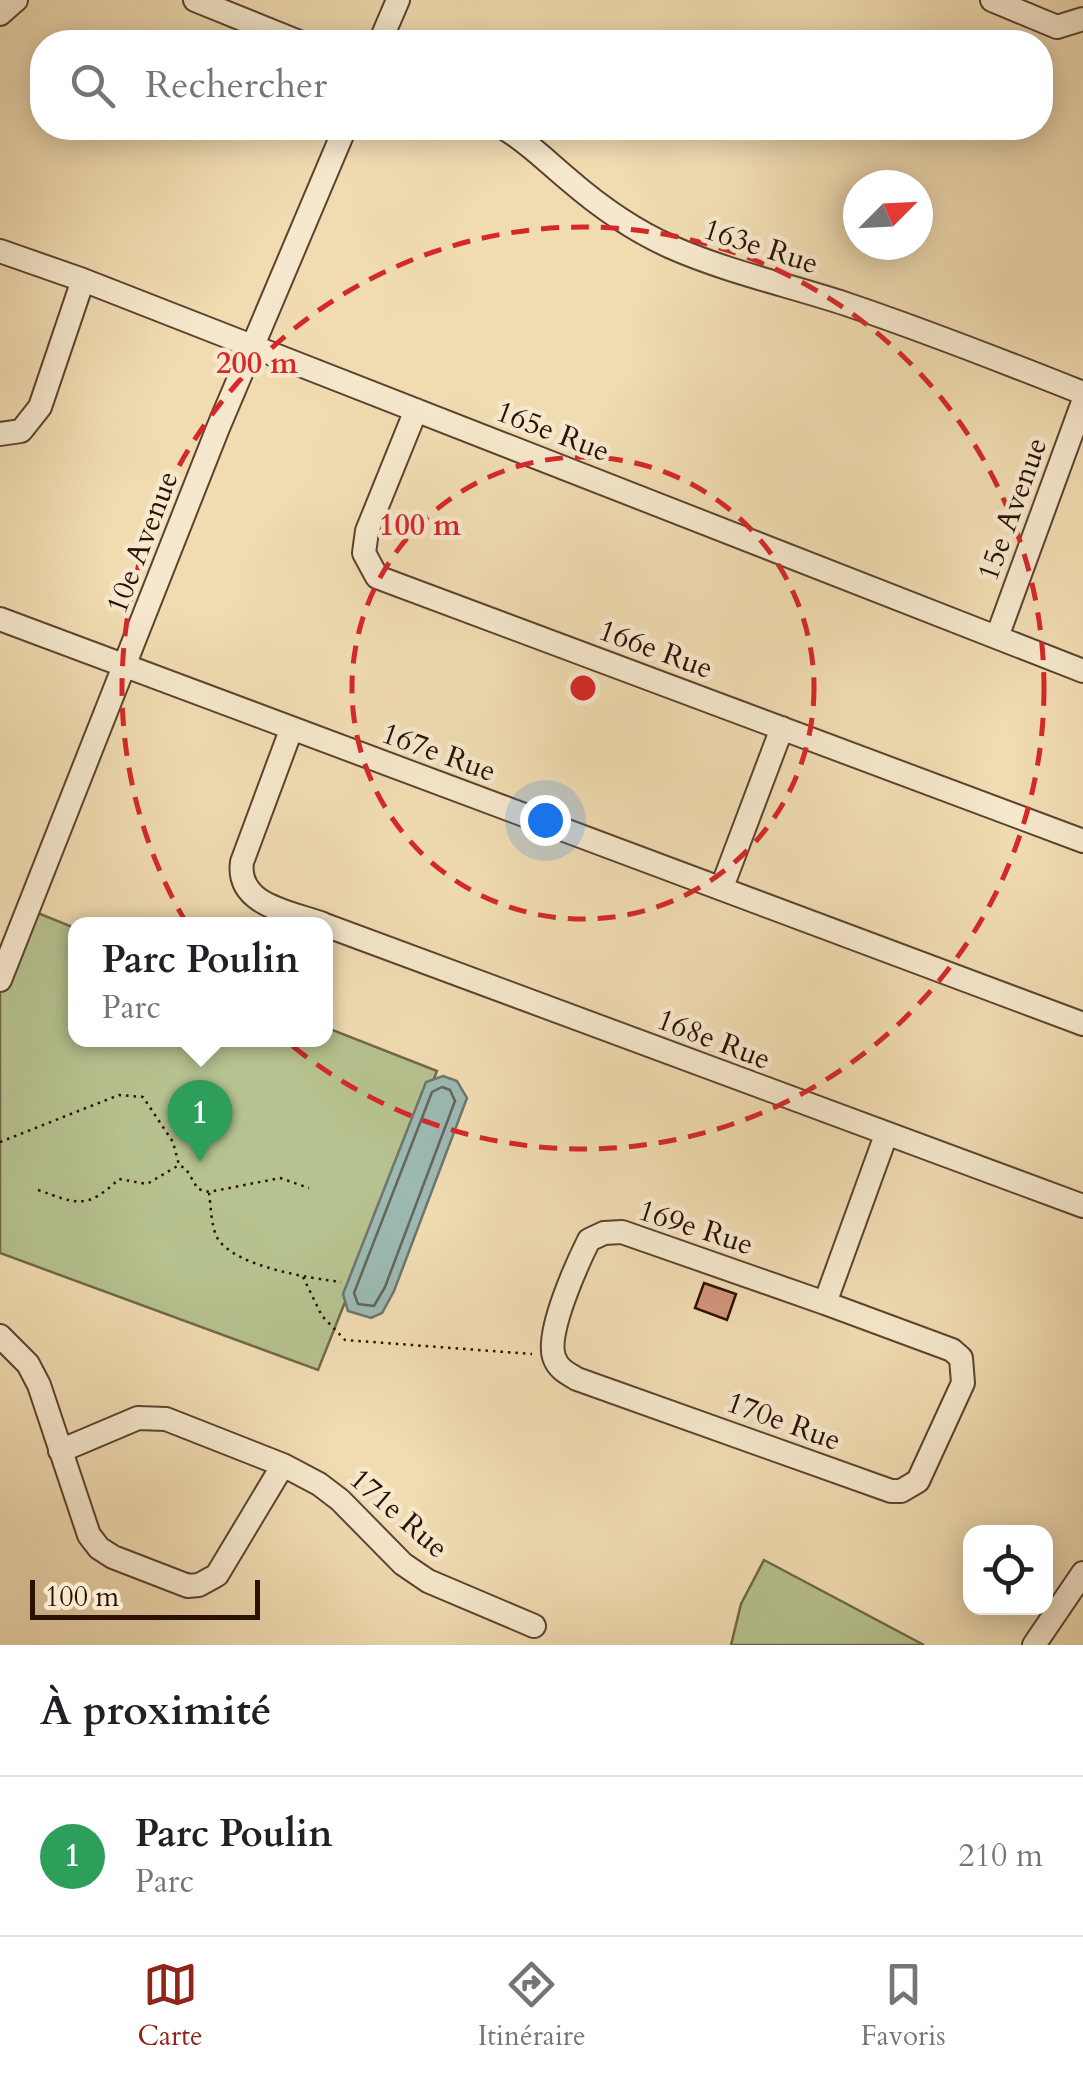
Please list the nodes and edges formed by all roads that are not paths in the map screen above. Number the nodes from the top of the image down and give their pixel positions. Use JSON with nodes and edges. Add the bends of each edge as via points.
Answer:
{"nodes":[{"id":1,"x":16,"y":0,"type":"edge"},
{"id":2,"x":195,"y":0,"type":"edge"},
{"id":3,"x":398,"y":0,"type":"edge"},
{"id":4,"x":992,"y":0,"type":"edge"},
{"id":5,"x":0,"y":14,"type":"edge"},
{"id":6,"x":1083,"y":19,"type":"edge"},
{"id":7,"x":269,"y":30,"type":"edge"},
{"id":8,"x":385,"y":30,"type":"edge"},
{"id":9,"x":340,"y":140,"type":"edge"},
{"id":10,"x":523,"y":140,"type":"edge"},
{"id":11,"x":0,"y":251,"type":"edge"},
{"id":12,"x":83,"y":280,"type":"junction"},
{"id":13,"x":254,"y":346,"type":"junction"},
{"id":14,"x":1083,"y":393,"type":"edge"},
{"id":15,"x":1083,"y":402,"type":"edge"},
{"id":16,"x":416,"y":410,"type":"junction"},
{"id":17,"x":0,"y":434,"type":"edge"},
{"id":18,"x":0,"y":619,"type":"edge"},
{"id":19,"x":997,"y":637,"type":"junction"},
{"id":20,"x":126,"y":667,"type":"junction"},
{"id":21,"x":1083,"y":671,"type":"edge"},
{"id":22,"x":782,"y":728,"type":"junction"},
{"id":23,"x":291,"y":730,"type":"junction"},
{"id":24,"x":1083,"y":841,"type":"edge"},
{"id":25,"x":722,"y":887,"type":"junction"},
{"id":26,"x":303,"y":917,"type":"edge"},
{"id":27,"x":333,"y":928,"type":"edge"},
{"id":28,"x":0,"y":980,"type":"edge"},
{"id":29,"x":1083,"y":1024,"type":"edge"},
{"id":30,"x":886,"y":1135,"type":"junction"},
{"id":31,"x":1083,"y":1204,"type":"edge"},
{"id":32,"x":826,"y":1302,"type":"junction"},
{"id":33,"x":0,"y":1336,"type":"edge"},
{"id":34,"x":553,"y":1346,"type":"joint"},
{"id":35,"x":963,"y":1383,"type":"joint"},
{"id":36,"x":60,"y":1451,"type":"junction"},
{"id":37,"x":283,"y":1465,"type":"junction"},
{"id":38,"x":1083,"y":1573,"type":"edge"},
{"id":39,"x":534,"y":1626,"type":"dead end"},
{"id":40,"x":1034,"y":1645,"type":"edge"}],
"edges":[{"from":1,"to":5,"type":"street"},
{"from":2,"to":7,"type":"street"},
{"from":3,"to":8,"type":"street"},
{"from":4,"to":6,"type":"street","via":[[1057,27]]},
{"from":9,"to":13,"type":"street","name":"10e Avenue"},
{"from":10,"to":14,"type":"street","name":"163e Rue","via":[[600,205],[669,246]]},
{"from":11,"to":12,"type":"street","name":"165e Rue"},
{"from":12,"to":13,"type":"street","name":"165e Rue"},
{"from":12,"to":17,"type":"street","via":[[40,408],[21,431]]},
{"from":13,"to":16,"type":"street","name":"165e Rue"},
{"from":13,"to":20,"type":"street","name":"10e Avenue"},
{"from":15,"to":19,"type":"street","name":"15e Avenue"},
{"from":16,"to":19,"type":"street","name":"165e Rue"},
{"from":16,"to":22,"type":"street","name":"166e Rue","via":[[367,531],[364,553],[377,577]]},
{"from":18,"to":20,"type":"street","name":"167e Rue"},
{"from":19,"to":21,"type":"street","name":"165e Rue"},
{"from":20,"to":23,"type":"street","name":"167e Rue"},
{"from":20,"to":28,"type":"street","name":"10e Avenue"},
{"from":22,"to":24,"type":"street","name":"166e Rue"},
{"from":22,"to":25,"type":"street"},
{"from":23,"to":25,"type":"street","name":"167e Rue"},
{"from":23,"to":26,"type":"street","name":"168e Rue","via":[[242,862],[242,882],[254,898]]},
{"from":25,"to":29,"type":"street","name":"167e Rue"},
{"from":27,"to":30,"type":"street","name":"168e Rue"},
{"from":30,"to":31,"type":"street","name":"168e Rue"},
{"from":30,"to":32,"type":"street"},
{"from":32,"to":34,"type":"street","name":"169e Rue","via":[[622,1232],[604,1233],[589,1240]]},
{"from":32,"to":35,"type":"street","name":"169e Rue","via":[[952,1350],[960,1358]]},
{"from":33,"to":36,"type":"street","via":[[39,1384]]},
{"from":34,"to":35,"type":"street","name":"170e Rue","via":[[560,1369],[577,1379],[890,1491],[918,1481]]},
{"from":36,"to":37,"type":"street","name":"171e Rue","via":[[151,1416]]},
{"from":36,"to":37,"type":"street","via":[[88,1535],[99,1548],[188,1586],[217,1575]]},
{"from":37,"to":39,"type":"street","name":"171e Rue","via":[[340,1500],[428,1581]]},
{"from":38,"to":40,"type":"street"}]}
